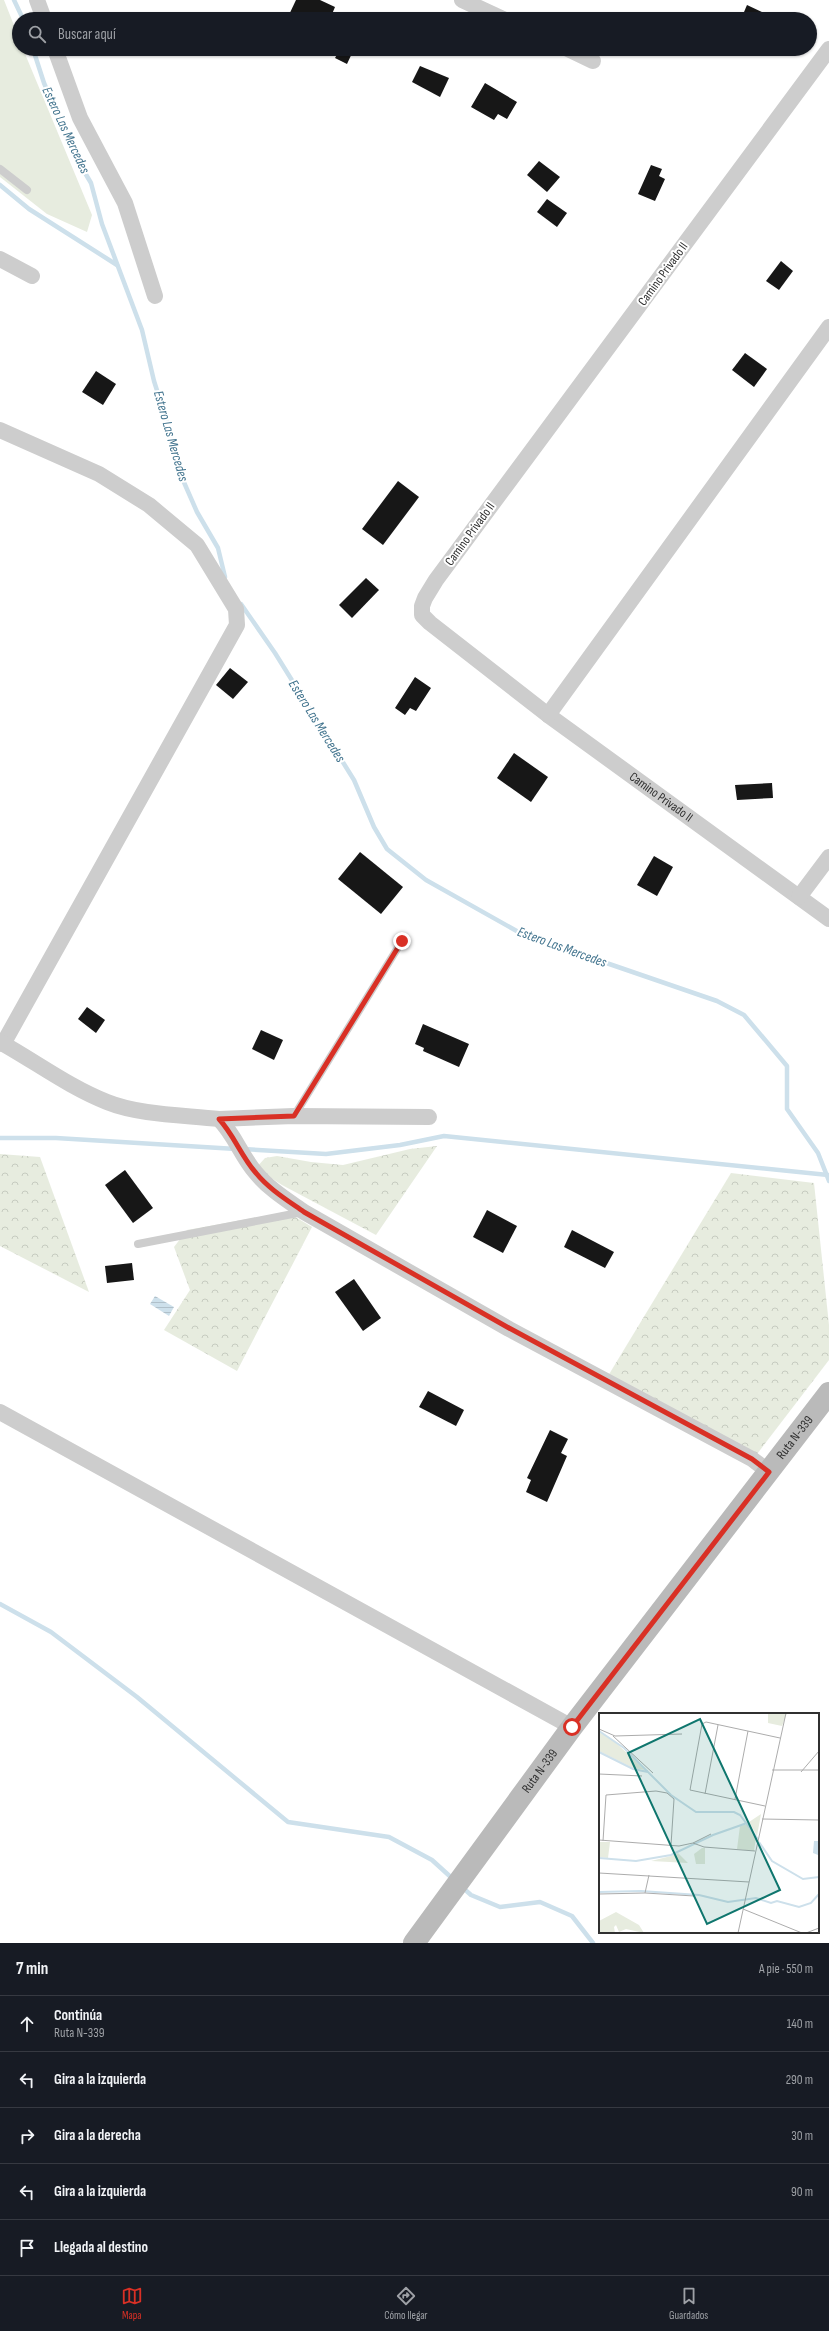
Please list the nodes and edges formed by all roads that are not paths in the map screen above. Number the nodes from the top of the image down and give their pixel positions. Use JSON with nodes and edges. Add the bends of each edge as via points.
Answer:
{"nodes":[{"id":1,"x":37,"y":0,"type":"edge"},
{"id":2,"x":462,"y":0,"type":"edge"},
{"id":3,"x":41,"y":12,"type":"edge"},
{"id":4,"x":488,"y":12,"type":"edge"},
{"id":5,"x":829,"y":49,"type":"edge"},
{"id":6,"x":58,"y":56,"type":"edge"},
{"id":7,"x":583,"y":56,"type":"edge"},
{"id":8,"x":594,"y":61,"type":"dead end"},
{"id":9,"x":0,"y":169,"type":"edge"},
{"id":10,"x":27,"y":190,"type":"dead end"},
{"id":11,"x":0,"y":259,"type":"edge"},
{"id":12,"x":32,"y":276,"type":"dead end"},
{"id":13,"x":154,"y":296,"type":"dead end"},
{"id":14,"x":829,"y":327,"type":"edge"},
{"id":15,"x":0,"y":430,"type":"edge"},
{"id":16,"x":548,"y":715,"type":"junction"},
{"id":17,"x":829,"y":857,"type":"edge"},
{"id":18,"x":799,"y":897,"type":"junction"},
{"id":19,"x":829,"y":919,"type":"edge"},
{"id":20,"x":402,"y":941,"type":"dead end"},
{"id":21,"x":2,"y":1043,"type":"edge"},
{"id":22,"x":294,"y":1116,"type":"junction"},
{"id":23,"x":429,"y":1117,"type":"dead end"},
{"id":24,"x":219,"y":1119,"type":"junction"},
{"id":25,"x":304,"y":1212,"type":"junction"},
{"id":26,"x":138,"y":1244,"type":"dead end"},
{"id":27,"x":829,"y":1393,"type":"edge"},
{"id":28,"x":0,"y":1412,"type":"edge"},
{"id":29,"x":769,"y":1472,"type":"junction"},
{"id":30,"x":572,"y":1727,"type":"junction"},
{"id":31,"x":414,"y":1943,"type":"edge"}],
"edges":[{"from":1,"to":3,"type":"street"},
{"from":2,"to":4,"type":"street"},
{"from":5,"to":16,"type":"street","name":"Camino Privado II","via":[[425,598],[422,615],[430,623]]},
{"from":6,"to":13,"type":"street","via":[[80,118],[125,203]]},
{"from":7,"to":8,"type":"street"},
{"from":9,"to":10,"type":"lane"},
{"from":11,"to":12,"type":"street"},
{"from":14,"to":16,"type":"street"},
{"from":15,"to":21,"type":"street","via":[[100,474],[149,505],[197,545],[236,609],[233,632]]},
{"from":16,"to":18,"type":"street","name":"Camino Privado II"},
{"from":17,"to":18,"type":"street"},
{"from":18,"to":19,"type":"street","name":"Camino Privado II"},
{"from":20,"to":22,"type":"lane"},
{"from":21,"to":24,"type":"street","via":[[107,1102],[127,1108]]},
{"from":22,"to":23,"type":"street"},
{"from":22,"to":24,"type":"street"},
{"from":24,"to":25,"type":"street","via":[[230,1130],[255,1172],[276,1193]]},
{"from":25,"to":26,"type":"lane"},
{"from":25,"to":29,"type":"street","via":[[509,1328],[752,1459]]},
{"from":27,"to":29,"type":"street","name":"Ruta N-339"},
{"from":28,"to":30,"type":"street"},
{"from":29,"to":30,"type":"street","name":"Ruta N-339"},
{"from":30,"to":31,"type":"street","name":"Ruta N-339"}]}
